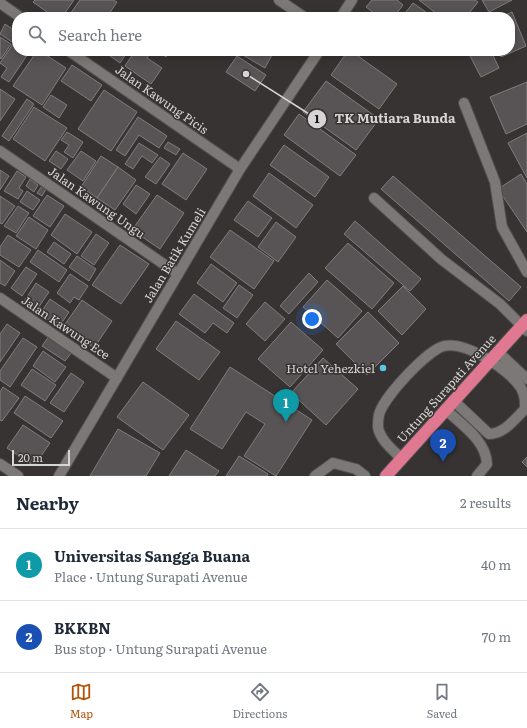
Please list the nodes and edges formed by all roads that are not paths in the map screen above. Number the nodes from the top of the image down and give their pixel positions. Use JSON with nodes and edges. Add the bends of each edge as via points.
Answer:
{"nodes":[{"id":1,"x":279,"y":0,"type":"edge"},
{"id":2,"x":352,"y":0,"type":"edge"},
{"id":3,"x":0,"y":3,"type":"edge"},
{"id":4,"x":13,"y":12,"type":"edge"},
{"id":5,"x":297,"y":12,"type":"edge"},
{"id":6,"x":344,"y":12,"type":"edge"},
{"id":7,"x":76,"y":56,"type":"edge"},
{"id":8,"x":316,"y":56,"type":"edge"},
{"id":9,"x":464,"y":103,"type":"dead end"},
{"id":10,"x":0,"y":151,"type":"edge"},
{"id":11,"x":240,"y":169,"type":"junction"},
{"id":12,"x":374,"y":198,"type":"dead end"},
{"id":13,"x":527,"y":272,"type":"edge"},
{"id":14,"x":178,"y":274,"type":"junction"},
{"id":15,"x":0,"y":298,"type":"edge"},
{"id":16,"x":525,"y":326,"type":"edge"},
{"id":17,"x":495,"y":356,"type":"junction"},
{"id":18,"x":117,"y":378,"type":"junction"},
{"id":19,"x":527,"y":379,"type":"edge"},
{"id":20,"x":449,"y":405,"type":"junction"},
{"id":21,"x":401,"y":458,"type":"junction"},
{"id":22,"x":0,"y":464,"type":"edge"},
{"id":23,"x":388,"y":475,"type":"edge"},
{"id":24,"x":18,"y":476,"type":"edge"},
{"id":25,"x":59,"y":476,"type":"edge"},
{"id":26,"x":315,"y":476,"type":"edge"},
{"id":27,"x":365,"y":476,"type":"edge"},
{"id":28,"x":477,"y":476,"type":"edge"}],
"edges":[{"from":1,"to":5,"type":"street"},
{"from":2,"to":6,"type":"street"},
{"from":3,"to":4,"type":"street"},
{"from":7,"to":11,"type":"street","name":"Jalan Kawung Picis"},
{"from":8,"to":11,"type":"street","name":"Jalan Batik Kumeli"},
{"from":9,"to":13,"type":"street","via":[[495,182],[502,227]]},
{"from":10,"to":14,"type":"street","name":"Jalan Kawung Ungu"},
{"from":11,"to":14,"type":"street","name":"Jalan Batik Kumeli"},
{"from":12,"to":16,"type":"street","via":[[441,259]]},
{"from":14,"to":18,"type":"street","name":"Jalan Batik Kumeli"},
{"from":15,"to":18,"type":"street","name":"Jalan Kawung Ece"},
{"from":16,"to":17,"type":"highway","name":"Untung Surapati Avenue"},
{"from":17,"to":19,"type":"street"},
{"from":17,"to":20,"type":"highway","name":"Untung Surapati Avenue"},
{"from":17,"to":20,"type":"street","via":[[520,388],[525,409],[496,434],[489,434]]},
{"from":17,"to":21,"type":"street","via":[[444,346],[417,364],[397,386],[379,414],[378,429],[384,441]]},
{"from":18,"to":25,"type":"street","name":"Jalan Batik Kumeli"},
{"from":20,"to":21,"type":"highway","name":"Untung Surapati Avenue"},
{"from":20,"to":28,"type":"street","via":[[483,446],[487,464]]},
{"from":21,"to":23,"type":"highway","name":"Untung Surapati Avenue"},
{"from":22,"to":24,"type":"street"},
{"from":26,"to":27,"type":"street","via":[[333,463],[356,469]]}]}
